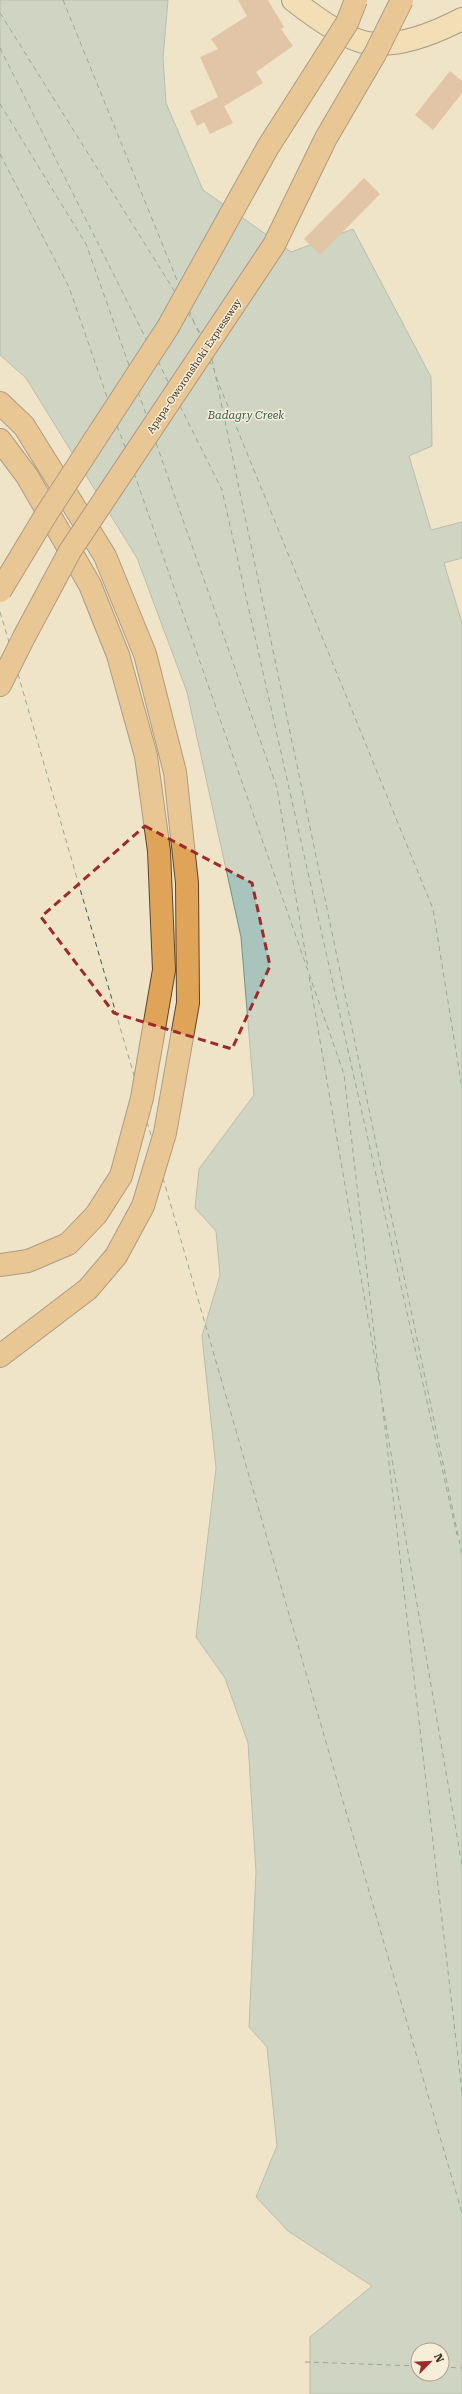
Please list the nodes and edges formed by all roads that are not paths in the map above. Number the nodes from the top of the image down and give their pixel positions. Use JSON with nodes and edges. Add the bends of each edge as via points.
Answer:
{"nodes":[{"id":1,"x":293,"y":0,"type":"edge"},
{"id":2,"x":356,"y":0,"type":"edge"},
{"id":3,"x":402,"y":0,"type":"edge"},
{"id":4,"x":462,"y":19,"type":"edge"},
{"id":5,"x":0,"y":403,"type":"edge"},
{"id":6,"x":0,"y":440,"type":"edge"},
{"id":7,"x":0,"y":592,"type":"edge"},
{"id":8,"x":0,"y":685,"type":"edge"},
{"id":9,"x":0,"y":1265,"type":"edge"},
{"id":10,"x":0,"y":1356,"type":"edge"}],
"edges":[{"from":1,"to":4,"type":"main road","via":[[343,33],[367,43],[390,43],[436,33]]},
{"from":2,"to":7,"type":"highway","bridge":true,"via":[[347,23],[268,147],[168,327],[47,513]]},
{"from":3,"to":8,"type":"highway","name":"Apapa-Oworonshoki Expressway","bridge":true,"via":[[375,54],[326,138],[274,245],[70,552]]},
{"from":5,"to":10,"type":"highway","via":[[24,426],[105,556],[145,654],[175,772],[187,883],[188,1003],[164,1133],[143,1206],[116,1256],[88,1289]]},
{"from":6,"to":9,"type":"highway","via":[[27,476],[90,585],[118,655],[147,764],[159,851],[164,970],[142,1098],[121,1176],[96,1215],[68,1244],[28,1261]]}]}
